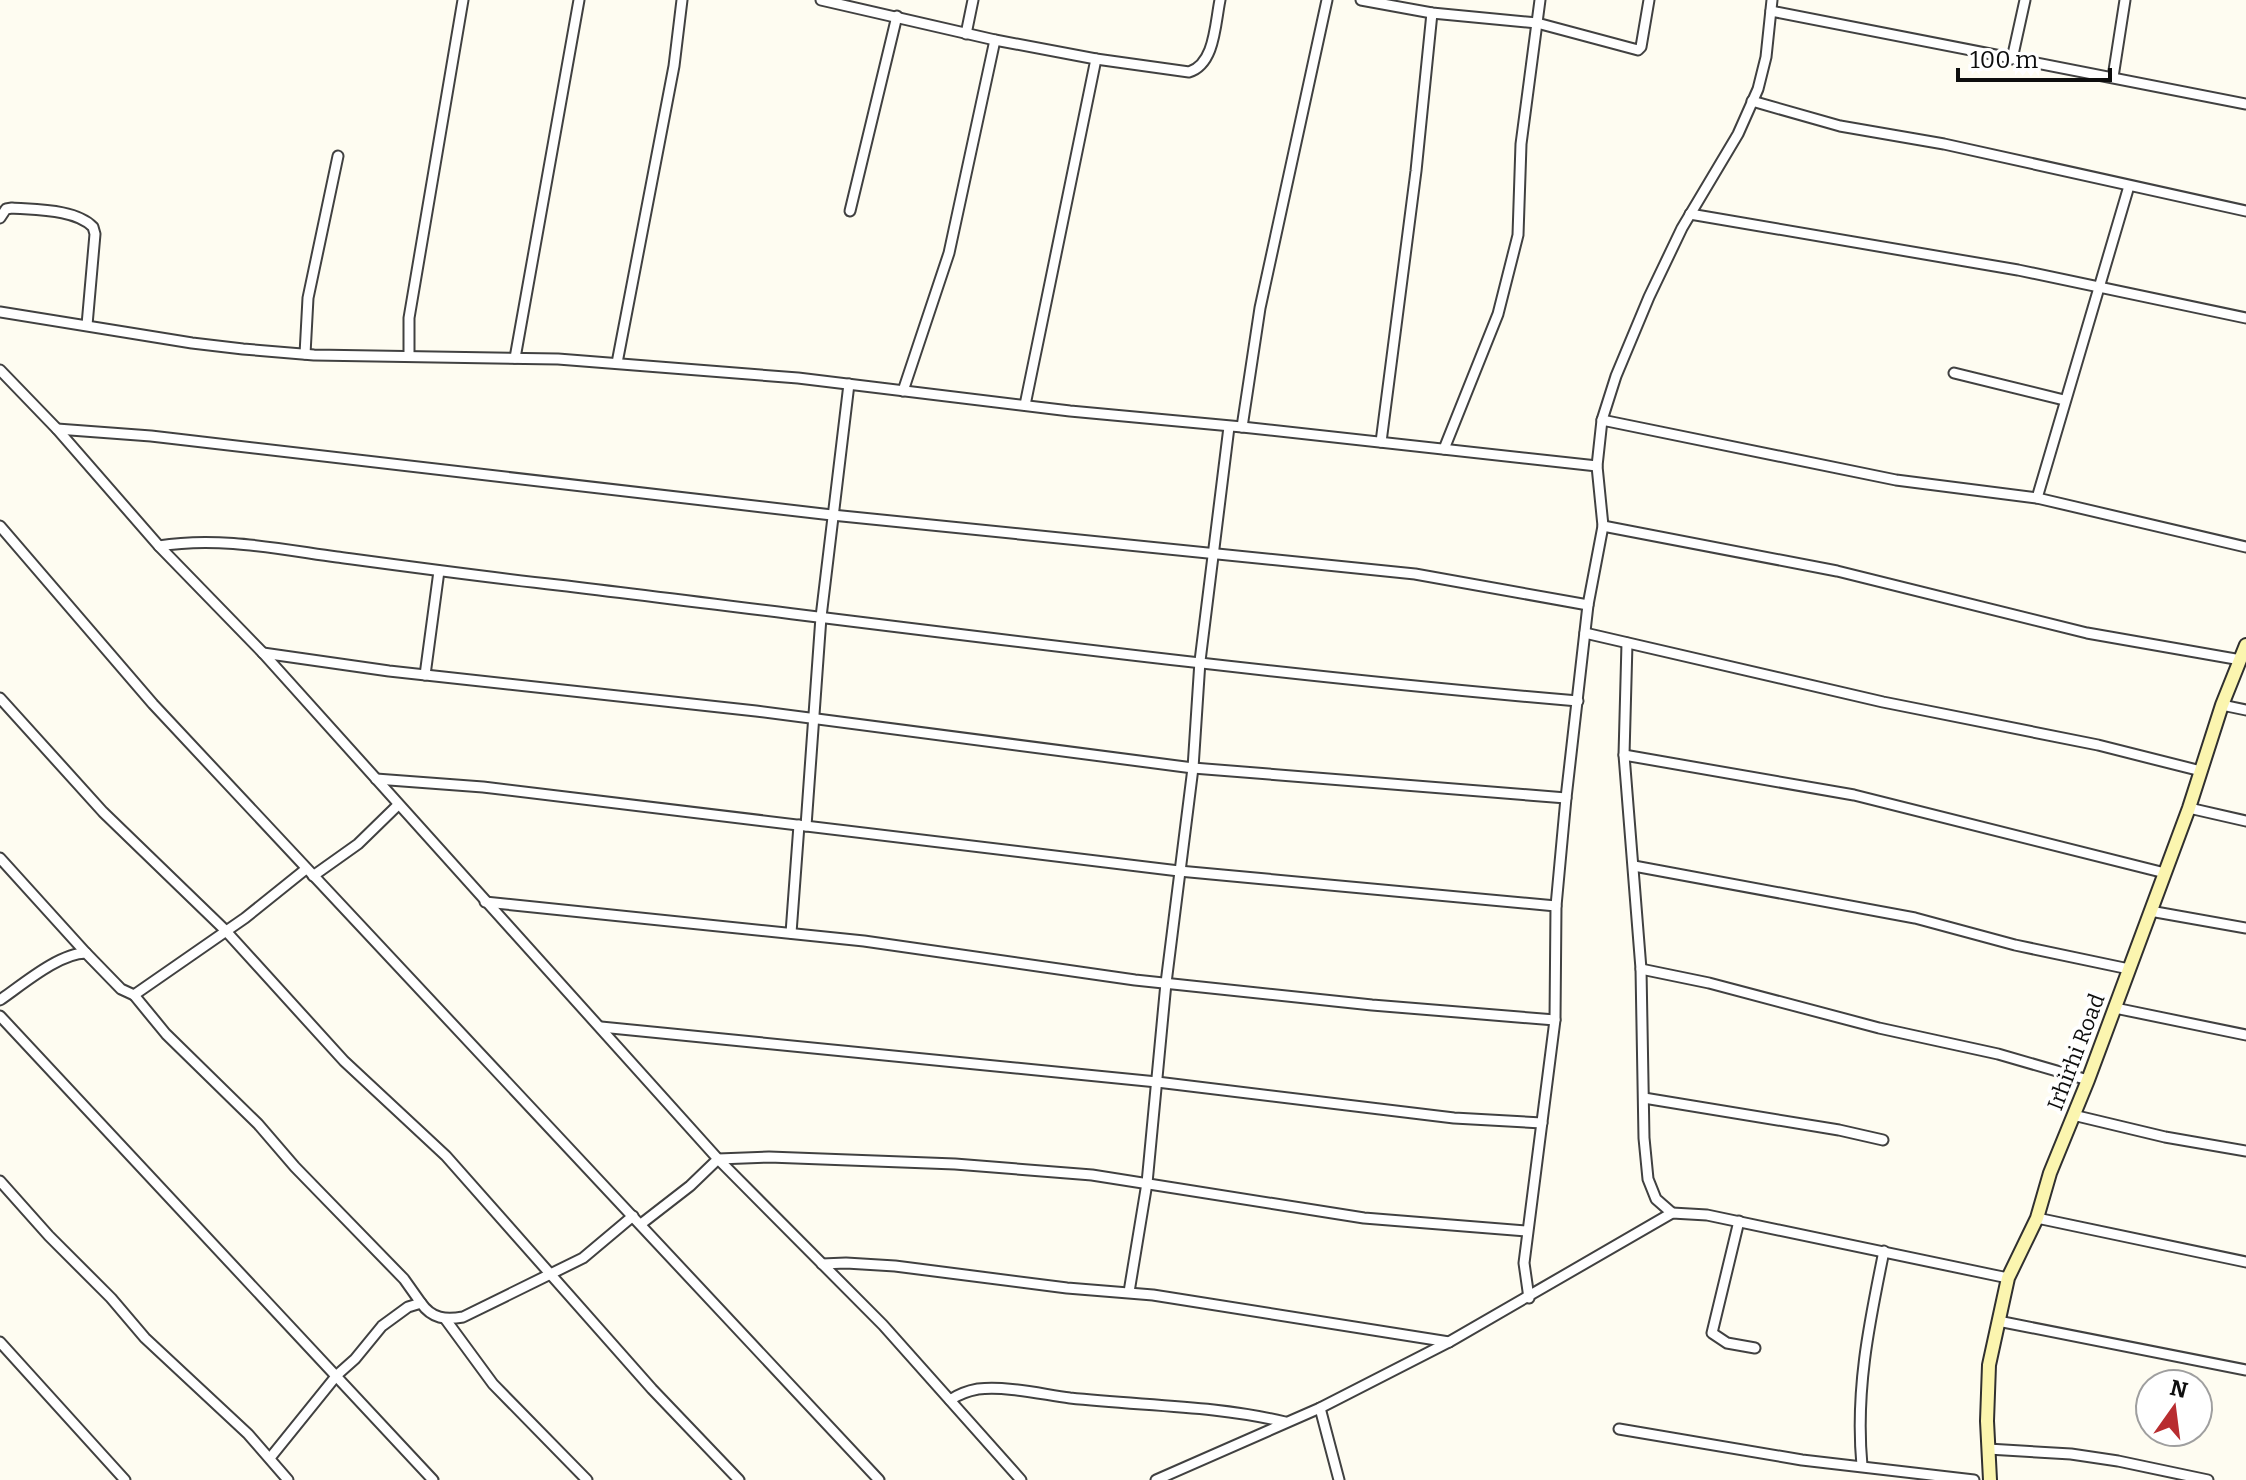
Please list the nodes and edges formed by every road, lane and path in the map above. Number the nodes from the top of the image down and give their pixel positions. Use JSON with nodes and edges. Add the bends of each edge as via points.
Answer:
{"nodes":[{"id":1,"x":463,"y":0,"type":"edge"},
{"id":2,"x":579,"y":0,"type":"edge"},
{"id":3,"x":682,"y":0,"type":"edge"},
{"id":4,"x":821,"y":0,"type":"edge"},
{"id":5,"x":973,"y":0,"type":"edge"},
{"id":6,"x":1220,"y":0,"type":"edge"},
{"id":7,"x":1327,"y":0,"type":"edge"},
{"id":8,"x":1361,"y":0,"type":"edge"},
{"id":9,"x":1540,"y":0,"type":"edge"},
{"id":10,"x":1649,"y":0,"type":"edge"},
{"id":11,"x":2025,"y":0,"type":"edge"},
{"id":12,"x":2125,"y":0,"type":"edge"},
{"id":13,"x":1771,"y":6,"type":"edge"},
{"id":14,"x":1432,"y":13,"type":"junction"},
{"id":15,"x":897,"y":16,"type":"junction"},
{"id":16,"x":1537,"y":23,"type":"junction"},
{"id":17,"x":966,"y":34,"type":"junction"},
{"id":18,"x":995,"y":40,"type":"junction"},
{"id":19,"x":1096,"y":59,"type":"junction"},
{"id":20,"x":2012,"y":59,"type":"junction"},
{"id":21,"x":2113,"y":77,"type":"junction"},
{"id":22,"x":1752,"y":101,"type":"junction"},
{"id":23,"x":2246,"y":104,"type":"edge"},
{"id":24,"x":338,"y":156,"type":"dead end"},
{"id":25,"x":2129,"y":186,"type":"junction"},
{"id":26,"x":850,"y":211,"type":"dead end"},
{"id":27,"x":2246,"y":211,"type":"edge"},
{"id":28,"x":1690,"y":214,"type":"junction"},
{"id":29,"x":0,"y":218,"type":"edge"},
{"id":30,"x":2098,"y":288,"type":"junction"},
{"id":31,"x":0,"y":312,"type":"edge"},
{"id":32,"x":2246,"y":318,"type":"edge"},
{"id":33,"x":87,"y":325,"type":"junction"},
{"id":34,"x":305,"y":354,"type":"junction"},
{"id":35,"x":409,"y":356,"type":"junction"},
{"id":36,"x":515,"y":358,"type":"junction"},
{"id":37,"x":617,"y":363,"type":"junction"},
{"id":38,"x":0,"y":370,"type":"edge"},
{"id":39,"x":1954,"y":373,"type":"dead end"},
{"id":40,"x":849,"y":384,"type":"junction"},
{"id":41,"x":903,"y":391,"type":"junction"},
{"id":42,"x":2064,"y":400,"type":"junction"},
{"id":43,"x":1025,"y":405,"type":"junction"},
{"id":44,"x":1602,"y":420,"type":"junction"},
{"id":45,"x":1229,"y":427,"type":"junction"},
{"id":46,"x":1242,"y":427,"type":"junction"},
{"id":47,"x":57,"y":429,"type":"junction"},
{"id":48,"x":1381,"y":442,"type":"junction"},
{"id":49,"x":1444,"y":449,"type":"junction"},
{"id":50,"x":1597,"y":466,"type":"junction"},
{"id":51,"x":2037,"y":498,"type":"junction"},
{"id":52,"x":832,"y":515,"type":"junction"},
{"id":53,"x":0,"y":526,"type":"edge"},
{"id":54,"x":1603,"y":526,"type":"junction"},
{"id":55,"x":159,"y":546,"type":"junction"},
{"id":56,"x":2246,"y":547,"type":"edge"},
{"id":57,"x":1214,"y":552,"type":"junction"},
{"id":58,"x":439,"y":571,"type":"junction"},
{"id":59,"x":1588,"y":605,"type":"junction"},
{"id":60,"x":821,"y":617,"type":"junction"},
{"id":61,"x":1585,"y":633,"type":"junction"},
{"id":62,"x":1627,"y":643,"type":"junction"},
{"id":63,"x":2246,"y":645,"type":"edge"},
{"id":64,"x":263,"y":653,"type":"junction"},
{"id":65,"x":2241,"y":660,"type":"junction"},
{"id":66,"x":1200,"y":661,"type":"junction"},
{"id":67,"x":425,"y":675,"type":"junction"},
{"id":68,"x":0,"y":698,"type":"edge"},
{"id":69,"x":1578,"y":701,"type":"junction"},
{"id":70,"x":2222,"y":705,"type":"junction"},
{"id":71,"x":2246,"y":710,"type":"edge"},
{"id":72,"x":814,"y":718,"type":"junction"},
{"id":73,"x":1624,"y":755,"type":"junction"},
{"id":74,"x":1193,"y":768,"type":"junction"},
{"id":75,"x":2201,"y":771,"type":"junction"},
{"id":76,"x":376,"y":779,"type":"junction"},
{"id":77,"x":1566,"y":798,"type":"junction"},
{"id":78,"x":398,"y":805,"type":"junction"},
{"id":79,"x":2189,"y":808,"type":"junction"},
{"id":80,"x":2246,"y":821,"type":"edge"},
{"id":81,"x":802,"y":825,"type":"junction"},
{"id":82,"x":0,"y":858,"type":"edge"},
{"id":83,"x":1634,"y":866,"type":"junction"},
{"id":84,"x":1179,"y":871,"type":"junction"},
{"id":85,"x":310,"y":873,"type":"junction"},
{"id":86,"x":2165,"y":873,"type":"junction"},
{"id":87,"x":485,"y":902,"type":"junction"},
{"id":88,"x":1556,"y":906,"type":"junction"},
{"id":89,"x":2150,"y":911,"type":"junction"},
{"id":90,"x":2246,"y":928,"type":"edge"},
{"id":91,"x":225,"y":930,"type":"junction"},
{"id":92,"x":791,"y":933,"type":"junction"},
{"id":93,"x":86,"y":953,"type":"junction"},
{"id":94,"x":1641,"y":969,"type":"junction"},
{"id":95,"x":2129,"y":969,"type":"junction"},
{"id":96,"x":1166,"y":983,"type":"junction"},
{"id":97,"x":134,"y":995,"type":"junction"},
{"id":98,"x":0,"y":1000,"type":"edge"},
{"id":99,"x":2115,"y":1008,"type":"junction"},
{"id":100,"x":0,"y":1016,"type":"edge"},
{"id":101,"x":1555,"y":1020,"type":"junction"},
{"id":102,"x":9,"y":1026,"type":"junction"},
{"id":103,"x":601,"y":1027,"type":"junction"},
{"id":104,"x":0,"y":1033,"type":"edge"},
{"id":105,"x":2246,"y":1035,"type":"edge"},
{"id":106,"x":2088,"y":1080,"type":"junction"},
{"id":107,"x":1157,"y":1082,"type":"junction"},
{"id":108,"x":1644,"y":1098,"type":"junction"},
{"id":109,"x":2073,"y":1115,"type":"junction"},
{"id":110,"x":1542,"y":1123,"type":"junction"},
{"id":111,"x":1883,"y":1140,"type":"dead end"},
{"id":112,"x":2246,"y":1151,"type":"edge"},
{"id":113,"x":718,"y":1159,"type":"junction"},
{"id":114,"x":0,"y":1181,"type":"edge"},
{"id":115,"x":1147,"y":1183,"type":"junction"},
{"id":116,"x":1672,"y":1213,"type":"junction"},
{"id":117,"x":2037,"y":1218,"type":"junction"},
{"id":118,"x":637,"y":1220,"type":"junction"},
{"id":119,"x":1739,"y":1221,"type":"junction"},
{"id":120,"x":1527,"y":1231,"type":"junction"},
{"id":121,"x":1884,"y":1251,"type":"junction"},
{"id":122,"x":2246,"y":1262,"type":"edge"},
{"id":123,"x":822,"y":1264,"type":"junction"},
{"id":124,"x":552,"y":1274,"type":"junction"},
{"id":125,"x":2008,"y":1278,"type":"junction"},
{"id":126,"x":1129,"y":1292,"type":"junction"},
{"id":127,"x":1529,"y":1298,"type":"junction"},
{"id":128,"x":421,"y":1303,"type":"junction"},
{"id":129,"x":446,"y":1320,"type":"junction"},
{"id":130,"x":1998,"y":1321,"type":"junction"},
{"id":131,"x":0,"y":1342,"type":"edge"},
{"id":132,"x":1449,"y":1342,"type":"junction"},
{"id":133,"x":1755,"y":1348,"type":"dead end"},
{"id":134,"x":2246,"y":1370,"type":"edge"},
{"id":135,"x":337,"y":1375,"type":"junction"},
{"id":136,"x":950,"y":1400,"type":"junction"},
{"id":137,"x":1320,"y":1408,"type":"junction"},
{"id":138,"x":1287,"y":1422,"type":"junction"},
{"id":139,"x":1619,"y":1429,"type":"dead end"},
{"id":140,"x":1988,"y":1449,"type":"junction"},
{"id":141,"x":270,"y":1458,"type":"junction"},
{"id":142,"x":1862,"y":1466,"type":"junction"},
{"id":143,"x":125,"y":1480,"type":"edge"},
{"id":144,"x":288,"y":1480,"type":"edge"},
{"id":145,"x":433,"y":1480,"type":"edge"},
{"id":146,"x":587,"y":1480,"type":"edge"},
{"id":147,"x":739,"y":1480,"type":"edge"},
{"id":148,"x":879,"y":1480,"type":"edge"},
{"id":149,"x":1021,"y":1480,"type":"edge"},
{"id":150,"x":1156,"y":1480,"type":"edge"},
{"id":151,"x":1339,"y":1480,"type":"edge"},
{"id":152,"x":1974,"y":1480,"type":"edge"},
{"id":153,"x":1990,"y":1480,"type":"edge"},
{"id":154,"x":2208,"y":1480,"type":"edge"}],
"edges":[{"from":1,"to":35,"type":"street","via":[[409,318]]},
{"from":2,"to":36,"type":"street"},
{"from":3,"to":37,"type":"street"},
{"from":4,"to":15,"type":"street"},
{"from":5,"to":17,"type":"street"},
{"from":6,"to":19,"type":"street","via":[[1207,59],[1199,69]]},
{"from":7,"to":46,"type":"street","via":[[1260,308]]},
{"from":8,"to":14,"type":"street"},
{"from":9,"to":16,"type":"street"},
{"from":10,"to":16,"type":"street","via":[[1638,50]]},
{"from":11,"to":20,"type":"street"},
{"from":12,"to":21,"type":"street"},
{"from":13,"to":20,"type":"street"},
{"from":13,"to":22,"type":"street","via":[[1766,57]]},
{"from":14,"to":16,"type":"street"},
{"from":14,"to":48,"type":"street"},
{"from":15,"to":17,"type":"street"},
{"from":15,"to":26,"type":"street"},
{"from":16,"to":49,"type":"street","via":[[1521,144],[1518,235],[1498,314]]},
{"from":17,"to":18,"type":"street"},
{"from":18,"to":19,"type":"street"},
{"from":18,"to":41,"type":"street","via":[[949,253]]},
{"from":19,"to":43,"type":"street"},
{"from":20,"to":21,"type":"street"},
{"from":21,"to":23,"type":"street"},
{"from":22,"to":25,"type":"street","via":[[1840,126]]},
{"from":22,"to":28,"type":"street"},
{"from":24,"to":34,"type":"street","via":[[308,298]]},
{"from":25,"to":27,"type":"street"},
{"from":25,"to":30,"type":"street"},
{"from":28,"to":30,"type":"street"},
{"from":28,"to":44,"type":"street","via":[[1649,297]]},
{"from":29,"to":33,"type":"street","via":[[12,208],[79,218],[93,227]]},
{"from":30,"to":32,"type":"street"},
{"from":30,"to":42,"type":"street"},
{"from":31,"to":33,"type":"street"},
{"from":33,"to":34,"type":"street"},
{"from":34,"to":35,"type":"street"},
{"from":35,"to":36,"type":"street"},
{"from":36,"to":37,"type":"street"},
{"from":37,"to":40,"type":"street"},
{"from":38,"to":47,"type":"street"},
{"from":39,"to":42,"type":"street"},
{"from":40,"to":41,"type":"street"},
{"from":40,"to":52,"type":"street"},
{"from":41,"to":43,"type":"street"},
{"from":42,"to":51,"type":"street"},
{"from":43,"to":45,"type":"street"},
{"from":44,"to":50,"type":"street"},
{"from":44,"to":51,"type":"street","via":[[1896,480]]},
{"from":45,"to":46,"type":"street"},
{"from":45,"to":57,"type":"street"},
{"from":46,"to":48,"type":"street"},
{"from":47,"to":52,"type":"street"},
{"from":47,"to":55,"type":"street"},
{"from":48,"to":49,"type":"street"},
{"from":49,"to":50,"type":"street"},
{"from":50,"to":54,"type":"street"},
{"from":51,"to":56,"type":"street"},
{"from":52,"to":57,"type":"street"},
{"from":52,"to":60,"type":"street"},
{"from":53,"to":85,"type":"street","via":[[153,704]]},
{"from":54,"to":59,"type":"street"},
{"from":54,"to":65,"type":"street","via":[[1837,571],[2087,633]]},
{"from":55,"to":58,"type":"street","via":[[185,541],[258,546]]},
{"from":55,"to":64,"type":"street"},
{"from":57,"to":59,"type":"street","via":[[1415,574]]},
{"from":57,"to":66,"type":"street"},
{"from":58,"to":60,"type":"street"},
{"from":58,"to":67,"type":"street"},
{"from":59,"to":61,"type":"street"},
{"from":60,"to":66,"type":"street"},
{"from":60,"to":72,"type":"street"},
{"from":61,"to":62,"type":"street"},
{"from":61,"to":69,"type":"street"},
{"from":62,"to":73,"type":"street"},
{"from":62,"to":75,"type":"street"},
{"from":63,"to":65,"type":"street","name":"Irhirhi Road"},
{"from":64,"to":67,"type":"street"},
{"from":64,"to":76,"type":"street"},
{"from":65,"to":70,"type":"street","name":"Irhirhi Road"},
{"from":66,"to":69,"type":"street"},
{"from":66,"to":74,"type":"street"},
{"from":67,"to":72,"type":"street"},
{"from":68,"to":91,"type":"street","via":[[103,812]]},
{"from":69,"to":77,"type":"street"},
{"from":70,"to":71,"type":"street"},
{"from":70,"to":75,"type":"street","name":"Irhirhi Road"},
{"from":72,"to":74,"type":"street"},
{"from":72,"to":81,"type":"street"},
{"from":73,"to":83,"type":"street"},
{"from":73,"to":86,"type":"street","via":[[1854,795]]},
{"from":74,"to":77,"type":"street"},
{"from":74,"to":84,"type":"street"},
{"from":75,"to":79,"type":"street","name":"Irhirhi Road"},
{"from":76,"to":78,"type":"street"},
{"from":76,"to":81,"type":"street"},
{"from":77,"to":88,"type":"street"},
{"from":78,"to":85,"type":"street","via":[[358,844]]},
{"from":78,"to":87,"type":"street"},
{"from":79,"to":80,"type":"street"},
{"from":79,"to":86,"type":"street","name":"Irhirhi Road"},
{"from":81,"to":84,"type":"street"},
{"from":81,"to":92,"type":"street"},
{"from":82,"to":93,"type":"street"},
{"from":83,"to":94,"type":"street"},
{"from":83,"to":95,"type":"street","via":[[1915,918]]},
{"from":84,"to":88,"type":"street"},
{"from":84,"to":96,"type":"street"},
{"from":85,"to":91,"type":"street"},
{"from":85,"to":118,"type":"street"},
{"from":86,"to":89,"type":"street","name":"Irhirhi Road"},
{"from":87,"to":92,"type":"street"},
{"from":87,"to":103,"type":"street"},
{"from":88,"to":101,"type":"street"},
{"from":89,"to":90,"type":"street"},
{"from":89,"to":95,"type":"street","name":"Irhirhi Road"},
{"from":91,"to":97,"type":"street"},
{"from":91,"to":124,"type":"street","via":[[344,1061],[446,1156]]},
{"from":92,"to":96,"type":"street"},
{"from":93,"to":97,"type":"street","via":[[121,989]]},
{"from":93,"to":98,"type":"street","via":[[54,964]]},
{"from":94,"to":106,"type":"street"},
{"from":94,"to":108,"type":"street"},
{"from":95,"to":99,"type":"street","name":"Irhirhi Road"},
{"from":96,"to":101,"type":"street"},
{"from":96,"to":107,"type":"street"},
{"from":97,"to":128,"type":"street"},
{"from":99,"to":105,"type":"street"},
{"from":99,"to":106,"type":"street","name":"Irhirhi Road"},
{"from":100,"to":102,"type":"street"},
{"from":101,"to":110,"type":"street"},
{"from":102,"to":104,"type":"street"},
{"from":102,"to":135,"type":"street"},
{"from":103,"to":107,"type":"street"},
{"from":103,"to":113,"type":"street"},
{"from":106,"to":109,"type":"street","name":"Irhirhi Road"},
{"from":107,"to":110,"type":"street","via":[[1454,1118]]},
{"from":107,"to":115,"type":"street"},
{"from":108,"to":111,"type":"street"},
{"from":108,"to":116,"type":"street","via":[[1648,1179],[1656,1199]]},
{"from":109,"to":112,"type":"street"},
{"from":109,"to":117,"type":"street","name":"Irhirhi Road"},
{"from":110,"to":120,"type":"street"},
{"from":113,"to":115,"type":"street","via":[[955,1164]]},
{"from":113,"to":118,"type":"street","via":[[690,1186]]},
{"from":113,"to":123,"type":"street"},
{"from":114,"to":141,"type":"street","via":[[168,1361]]},
{"from":115,"to":120,"type":"street","via":[[1364,1218]]},
{"from":115,"to":126,"type":"street"},
{"from":116,"to":119,"type":"street"},
{"from":116,"to":127,"type":"street"},
{"from":117,"to":122,"type":"street"},
{"from":117,"to":125,"type":"street","name":"Irhirhi Road"},
{"from":118,"to":124,"type":"street"},
{"from":118,"to":148,"type":"street"},
{"from":119,"to":121,"type":"street"},
{"from":119,"to":133,"type":"street","via":[[1712,1333],[1727,1343]]},
{"from":120,"to":127,"type":"street"},
{"from":121,"to":125,"type":"street"},
{"from":121,"to":142,"type":"street","via":[[1862,1369]]},
{"from":123,"to":126,"type":"street","via":[[895,1266]]},
{"from":123,"to":136,"type":"street"},
{"from":124,"to":129,"type":"street","via":[[463,1317]]},
{"from":124,"to":147,"type":"street"},
{"from":125,"to":130,"type":"street","name":"Irhirhi Road"},
{"from":126,"to":132,"type":"street"},
{"from":127,"to":132,"type":"street"},
{"from":128,"to":129,"type":"street"},
{"from":128,"to":135,"type":"street","via":[[382,1326]]},
{"from":129,"to":146,"type":"street","via":[[493,1384]]},
{"from":130,"to":134,"type":"street"},
{"from":130,"to":140,"type":"street","name":"Irhirhi Road","via":[[1989,1365]]},
{"from":131,"to":143,"type":"street"},
{"from":132,"to":137,"type":"street"},
{"from":135,"to":141,"type":"street"},
{"from":135,"to":145,"type":"street"},
{"from":136,"to":138,"type":"street","via":[[981,1389],[1023,1391],[1228,1410]]},
{"from":136,"to":149,"type":"street"},
{"from":137,"to":138,"type":"street"},
{"from":137,"to":151,"type":"street"},
{"from":138,"to":150,"type":"street"},
{"from":139,"to":142,"type":"street"},
{"from":140,"to":153,"type":"street","name":"Irhirhi Road"},
{"from":140,"to":154,"type":"street","via":[[2071,1454]]},
{"from":141,"to":144,"type":"street"},
{"from":142,"to":152,"type":"street"}]}
